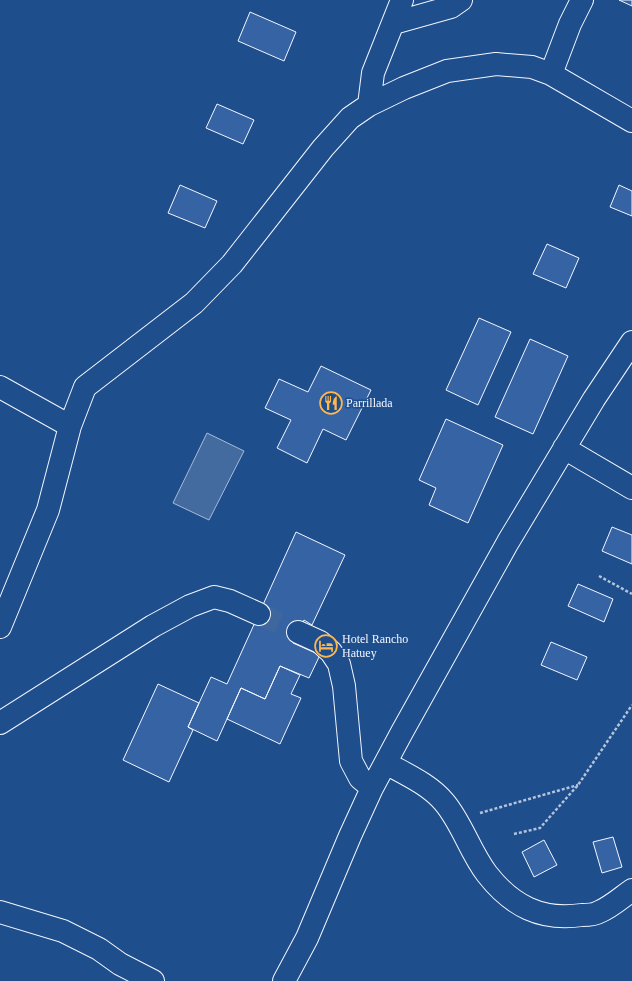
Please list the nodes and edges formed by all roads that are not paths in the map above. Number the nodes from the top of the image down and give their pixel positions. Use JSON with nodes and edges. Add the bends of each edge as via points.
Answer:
{"nodes":[{"id":1,"x":402,"y":0,"type":"edge"},
{"id":2,"x":461,"y":0,"type":"edge"},
{"id":3,"x":582,"y":0,"type":"edge"},
{"id":4,"x":394,"y":23,"type":"junction"},
{"id":5,"x":551,"y":74,"type":"junction"},
{"id":6,"x":369,"y":105,"type":"junction"},
{"id":7,"x":632,"y":121,"type":"edge"},
{"id":8,"x":632,"y":342,"type":"edge"},
{"id":9,"x":0,"y":387,"type":"edge"},
{"id":10,"x":70,"y":426,"type":"junction"},
{"id":11,"x":564,"y":448,"type":"junction"},
{"id":12,"x":632,"y":488,"type":"edge"},
{"id":13,"x":259,"y":614,"type":"tunnel mouth"},
{"id":14,"x":0,"y":627,"type":"edge"},
{"id":15,"x":298,"y":632,"type":"tunnel mouth"},
{"id":16,"x":0,"y":723,"type":"edge"},
{"id":17,"x":386,"y":763,"type":"junction"},
{"id":18,"x":372,"y":788,"type":"junction"},
{"id":19,"x":632,"y":890,"type":"edge"},
{"id":20,"x":2,"y":909,"type":"edge"},
{"id":21,"x":153,"y":981,"type":"edge"},
{"id":22,"x":284,"y":981,"type":"edge"}],
"edges":[{"from":1,"to":4,"type":"lane"},
{"from":2,"to":4,"type":"lane","via":[[451,7]]},
{"from":3,"to":5,"type":"lane"},
{"from":4,"to":6,"type":"lane","via":[[373,73]]},
{"from":5,"to":6,"type":"lane","via":[[532,67],[496,64],[447,71]]},
{"from":5,"to":7,"type":"lane"},
{"from":6,"to":10,"type":"lane","via":[[350,118],[323,148],[232,264],[194,303],[85,387]]},
{"from":8,"to":11,"type":"lane"},
{"from":9,"to":10,"type":"lane"},
{"from":10,"to":14,"type":"lane","via":[[48,510]]},
{"from":11,"to":12,"type":"lane"},
{"from":11,"to":17,"type":"lane","via":[[508,542]]},
{"from":13,"to":16,"type":"lane","via":[[230,601],[214,598],[190,606],[134,637]]},
{"from":15,"to":18,"type":"lane","via":[[320,642],[339,664],[344,686],[351,761],[360,778]]},
{"from":17,"to":18,"type":"lane"},
{"from":17,"to":19,"type":"lane","via":[[426,786],[444,801],[487,874],[510,898],[534,912],[564,918],[599,913]]},
{"from":18,"to":22,"type":"lane","via":[[307,938]]},
{"from":20,"to":21,"type":"lane","via":[[63,931]]}]}
